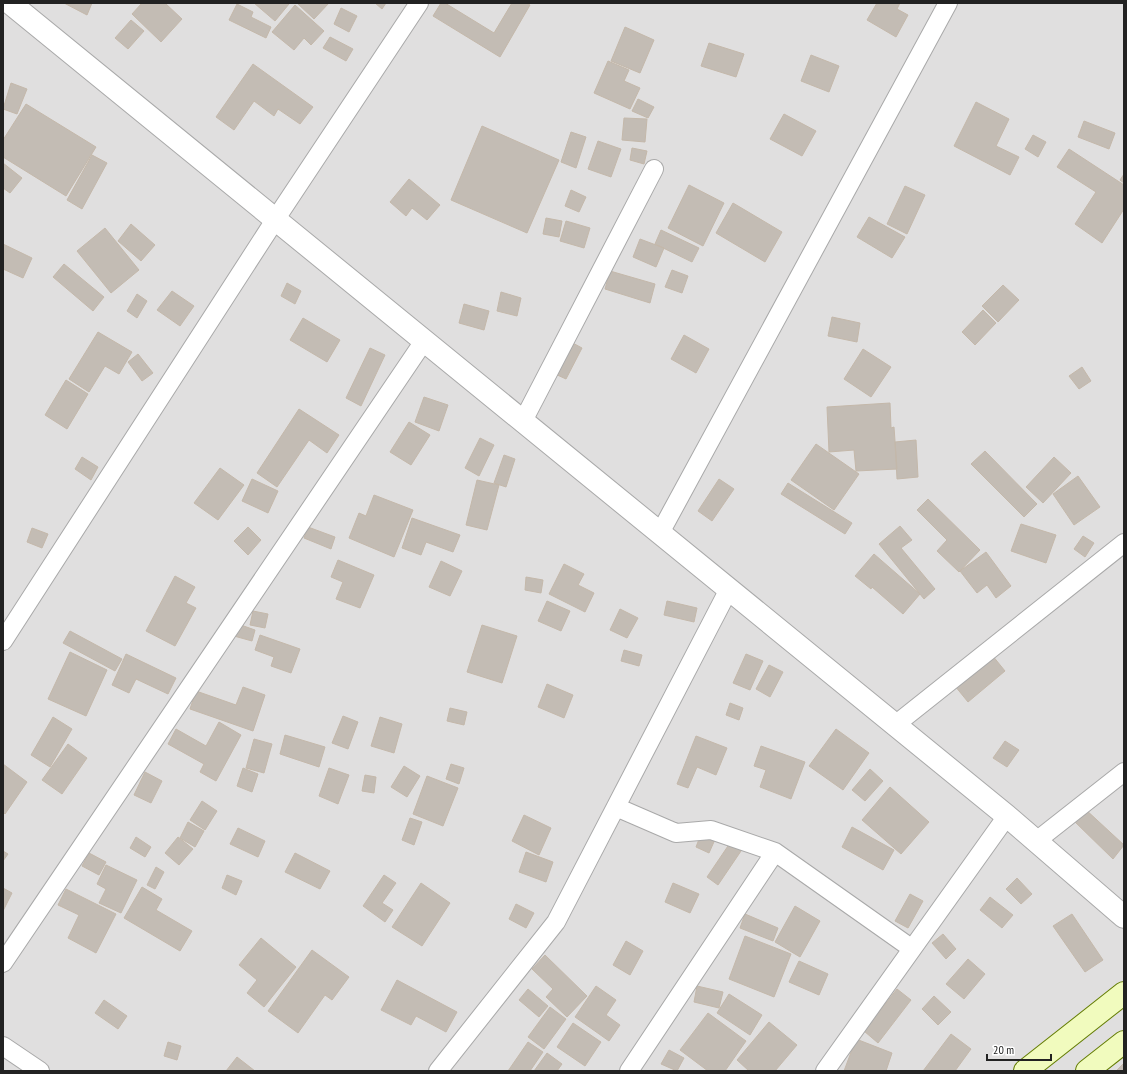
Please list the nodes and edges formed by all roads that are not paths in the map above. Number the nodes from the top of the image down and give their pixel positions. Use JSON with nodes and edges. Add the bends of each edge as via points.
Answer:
{"nodes":[{"id":1,"x":10,"y":3,"type":"edge"},
{"id":2,"x":419,"y":3,"type":"edge"},
{"id":3,"x":948,"y":3,"type":"edge"},
{"id":4,"x":654,"y":169,"type":"dead end"},
{"id":5,"x":276,"y":220,"type":"junction"},
{"id":6,"x":424,"y":341,"type":"junction"},
{"id":7,"x":523,"y":421,"type":"junction"},
{"id":8,"x":660,"y":533,"type":"junction"},
{"id":9,"x":1124,"y":543,"type":"edge"},
{"id":10,"x":729,"y":590,"type":"junction"},
{"id":11,"x":3,"y":641,"type":"edge"},
{"id":12,"x":895,"y":725,"type":"junction"},
{"id":13,"x":1124,"y":772,"type":"edge"},
{"id":14,"x":616,"y":807,"type":"junction"},
{"id":15,"x":1007,"y":816,"type":"junction"},
{"id":16,"x":1035,"y":842,"type":"junction"},
{"id":17,"x":775,"y":852,"type":"junction"},
{"id":18,"x":1124,"y":917,"type":"edge"},
{"id":19,"x":911,"y":948,"type":"junction"},
{"id":20,"x":3,"y":964,"type":"edge"},
{"id":21,"x":1124,"y":993,"type":"edge"},
{"id":22,"x":1124,"y":1042,"type":"edge"},
{"id":23,"x":3,"y":1046,"type":"edge"},
{"id":24,"x":40,"y":1071,"type":"edge"},
{"id":25,"x":438,"y":1071,"type":"edge"},
{"id":26,"x":629,"y":1071,"type":"edge"},
{"id":27,"x":824,"y":1071,"type":"edge"},
{"id":28,"x":1025,"y":1071,"type":"edge"},
{"id":29,"x":1087,"y":1071,"type":"edge"}],
"edges":[{"from":1,"to":5,"type":"street"},
{"from":2,"to":5,"type":"street"},
{"from":3,"to":8,"type":"street"},
{"from":4,"to":7,"type":"street"},
{"from":5,"to":6,"type":"street"},
{"from":5,"to":11,"type":"street"},
{"from":6,"to":7,"type":"street"},
{"from":6,"to":20,"type":"street"},
{"from":7,"to":8,"type":"street"},
{"from":8,"to":10,"type":"street"},
{"from":9,"to":12,"type":"street"},
{"from":10,"to":12,"type":"street"},
{"from":10,"to":14,"type":"street"},
{"from":12,"to":15,"type":"street"},
{"from":13,"to":16,"type":"street"},
{"from":14,"to":17,"type":"street","via":[[676,833],[711,830]]},
{"from":14,"to":25,"type":"street","via":[[556,922]]},
{"from":15,"to":16,"type":"street"},
{"from":15,"to":19,"type":"street"},
{"from":16,"to":18,"type":"street"},
{"from":17,"to":19,"type":"street"},
{"from":17,"to":26,"type":"street"},
{"from":19,"to":27,"type":"street"},
{"from":21,"to":28,"type":"main road"},
{"from":22,"to":29,"type":"main road"},
{"from":23,"to":24,"type":"street"}]}
